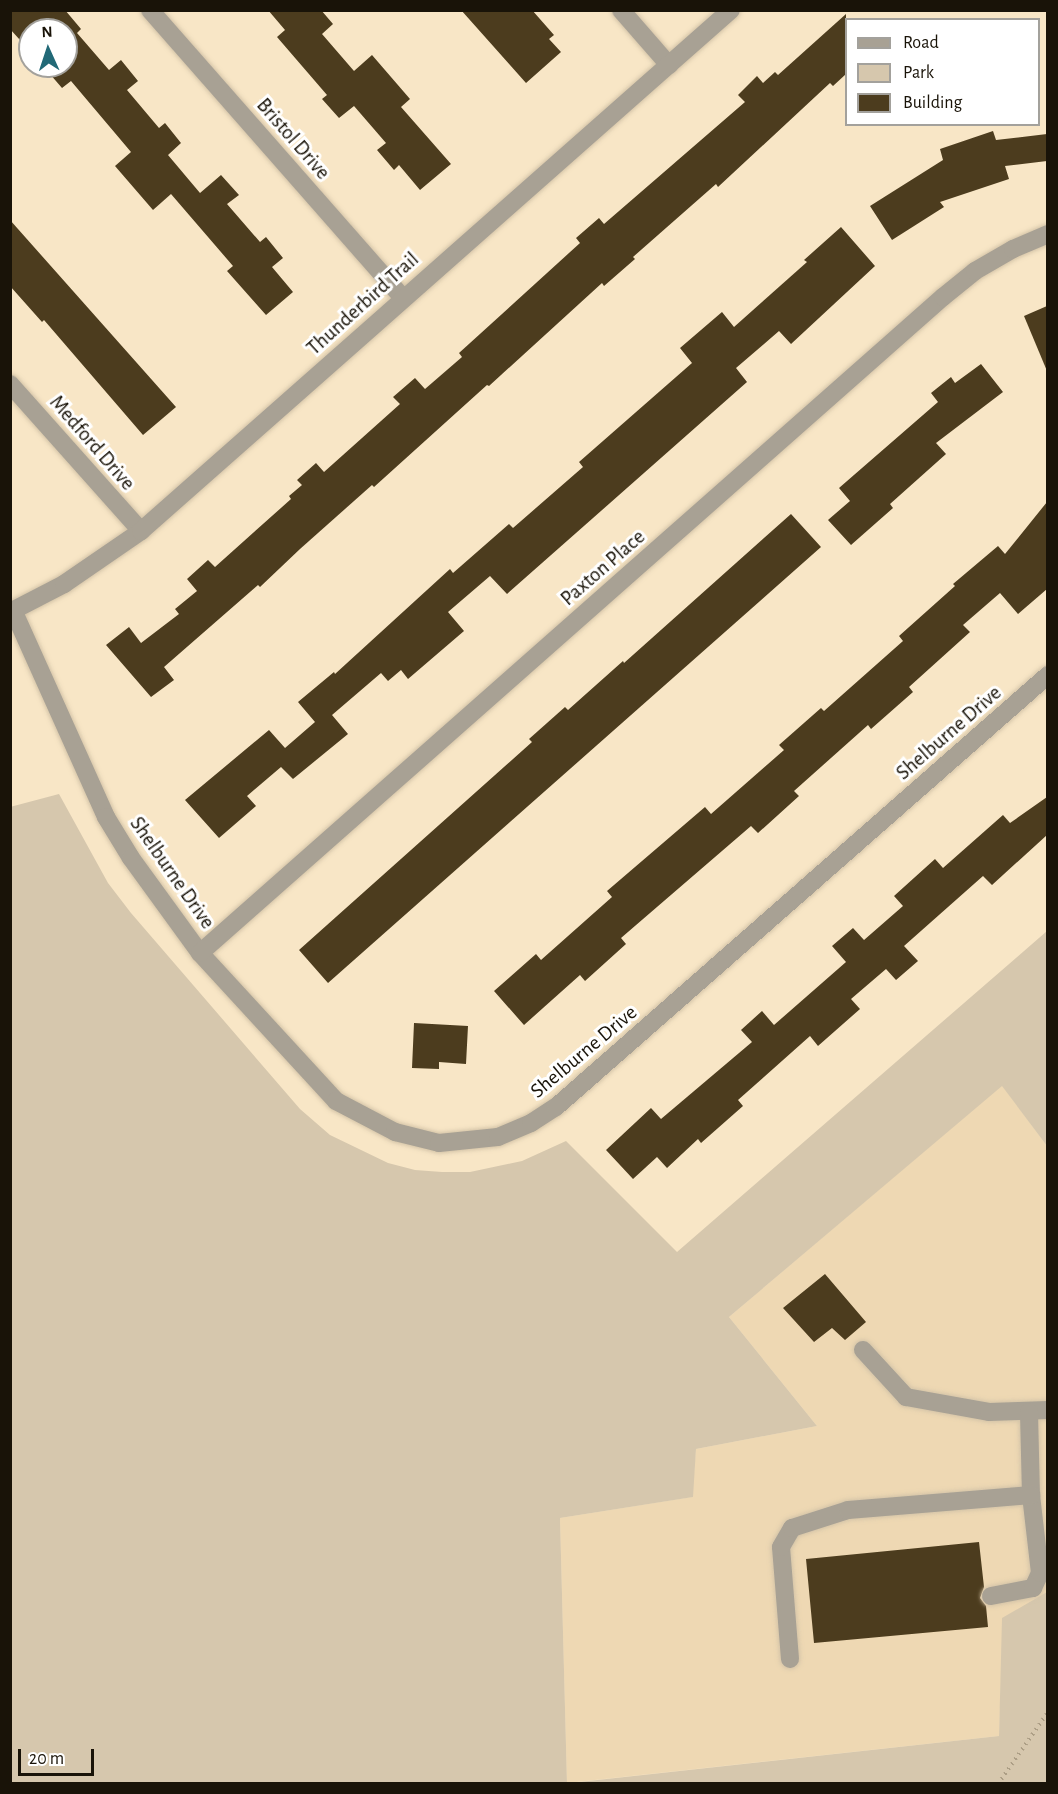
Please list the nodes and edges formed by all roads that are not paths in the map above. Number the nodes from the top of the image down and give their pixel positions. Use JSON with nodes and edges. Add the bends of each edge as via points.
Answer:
{"nodes":[{"id":1,"x":150,"y":10,"type":"edge"},
{"id":2,"x":621,"y":10,"type":"edge"},
{"id":3,"x":731,"y":10,"type":"edge"},
{"id":4,"x":669,"y":65,"type":"junction"},
{"id":5,"x":1047,"y":234,"type":"edge"},
{"id":6,"x":403,"y":298,"type":"junction"},
{"id":7,"x":10,"y":384,"type":"edge"},
{"id":8,"x":141,"y":531,"type":"junction"},
{"id":9,"x":12,"y":611,"type":"edge"},
{"id":10,"x":1047,"y":675,"type":"edge"},
{"id":11,"x":200,"y":954,"type":"junction"},
{"id":12,"x":863,"y":1350,"type":"dead end"},
{"id":13,"x":1047,"y":1410,"type":"edge"},
{"id":14,"x":1029,"y":1412,"type":"junction"},
{"id":15,"x":1031,"y":1495,"type":"junction"},
{"id":16,"x":991,"y":1596,"type":"dead end"},
{"id":17,"x":790,"y":1659,"type":"dead end"}],
"edges":[{"from":1,"to":6,"type":"street","name":"Bristol Drive"},
{"from":2,"to":4,"type":"street"},
{"from":3,"to":4,"type":"street","name":"Thunderbird Trail"},
{"from":4,"to":6,"type":"street","name":"Thunderbird Trail"},
{"from":5,"to":11,"type":"street","name":"Paxton Place","via":[[975,271],[944,297]]},
{"from":6,"to":8,"type":"street","name":"Thunderbird Trail"},
{"from":7,"to":8,"type":"street","name":"Medford Drive"},
{"from":8,"to":9,"type":"street","name":"Thunderbird Trail","via":[[64,584]]},
{"from":9,"to":11,"type":"street","name":"Shelburne Drive","via":[[106,817]]},
{"from":10,"to":11,"type":"street","name":"Shelburne Drive","via":[[585,1084],[531,1123],[498,1137],[439,1143],[394,1132],[336,1101]]},
{"from":12,"to":14,"type":"street","via":[[906,1397],[989,1412]]},
{"from":13,"to":14,"type":"street"},
{"from":14,"to":15,"type":"street"},
{"from":15,"to":16,"type":"street","via":[[1038,1581],[1033,1588]]},
{"from":15,"to":17,"type":"street","via":[[848,1510],[792,1528],[781,1547]]}]}
